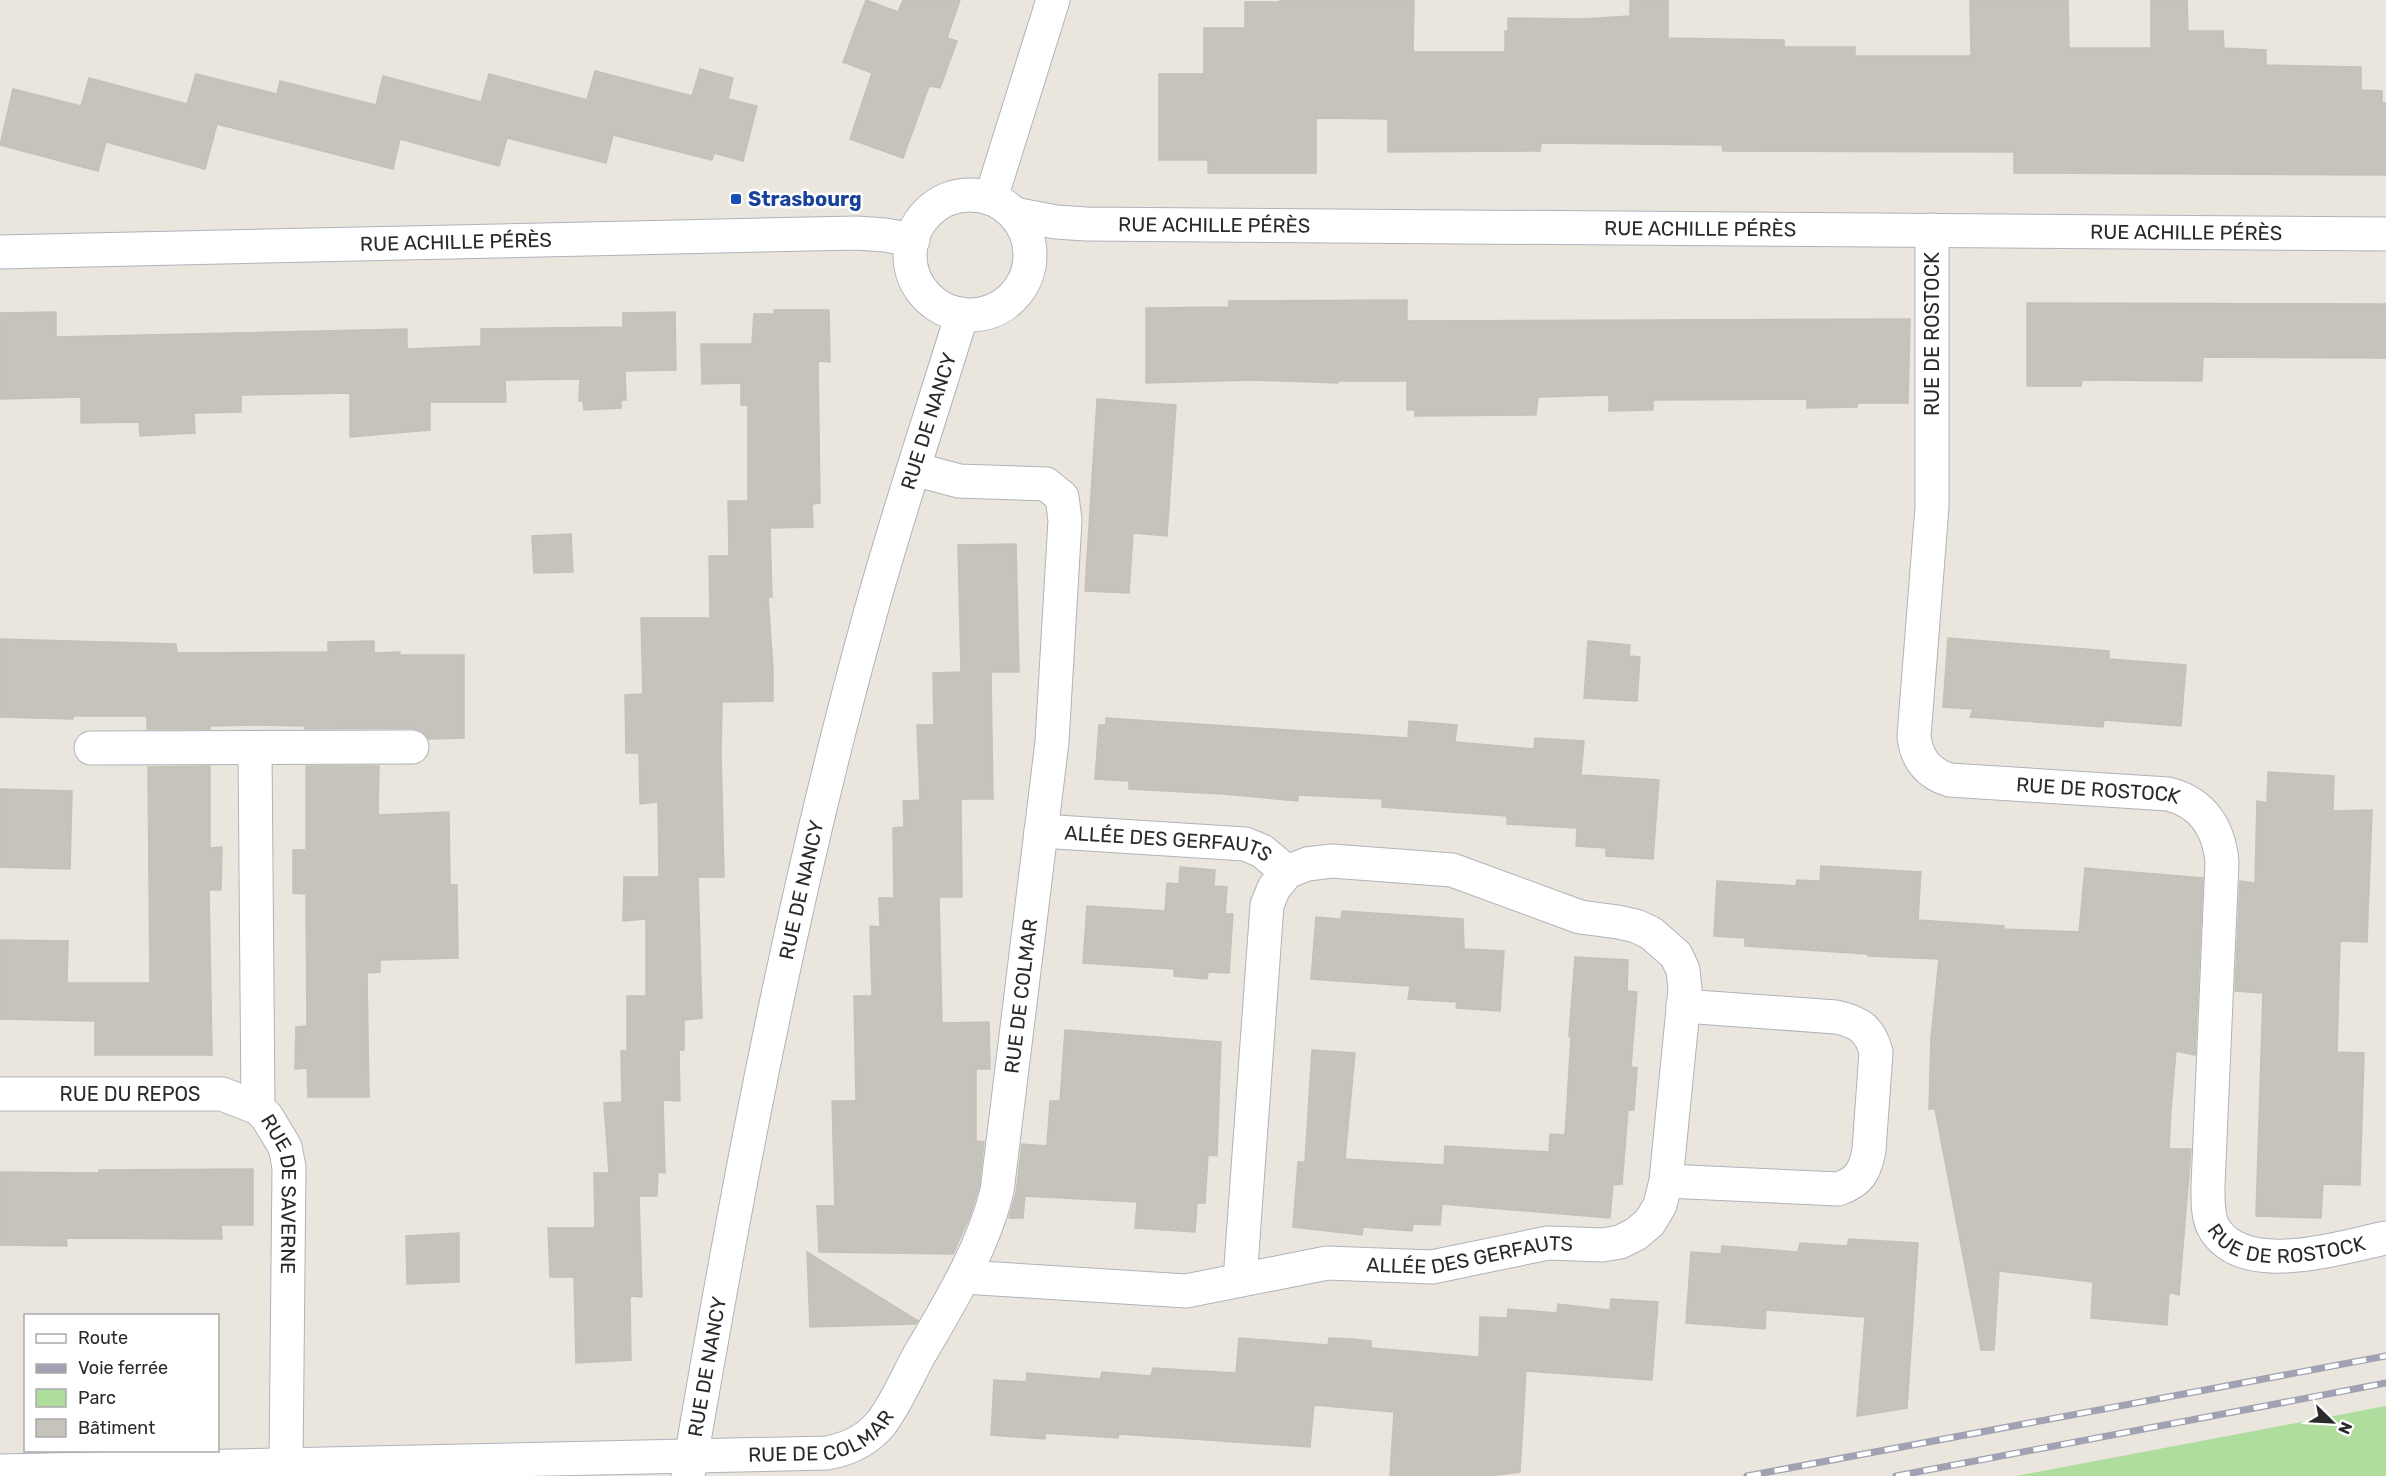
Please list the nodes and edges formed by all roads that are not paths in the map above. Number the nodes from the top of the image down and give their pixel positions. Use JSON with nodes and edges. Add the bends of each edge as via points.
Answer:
{"nodes":[{"id":1,"x":1053,"y":0,"type":"edge"},
{"id":2,"x":1003,"y":206,"type":"junction"},
{"id":3,"x":1932,"y":230,"type":"junction"},
{"id":4,"x":2386,"y":234,"type":"edge"},
{"id":5,"x":913,"y":240,"type":"junction"},
{"id":6,"x":0,"y":252,"type":"edge"},
{"id":7,"x":962,"y":314,"type":"junction"},
{"id":8,"x":914,"y":469,"type":"junction"},
{"id":9,"x":412,"y":747,"type":"dead end"},
{"id":10,"x":91,"y":748,"type":"dead end"},
{"id":11,"x":255,"y":748,"type":"junction"},
{"id":12,"x":1041,"y":831,"type":"junction"},
{"id":13,"x":1287,"y":872,"type":"junction"},
{"id":14,"x":1683,"y":1006,"type":"junction"},
{"id":15,"x":0,"y":1094,"type":"edge"},
{"id":16,"x":258,"y":1108,"type":"junction"},
{"id":17,"x":1666,"y":1181,"type":"junction"},
{"id":18,"x":2386,"y":1238,"type":"edge"},
{"id":19,"x":964,"y":1277,"type":"junction"},
{"id":20,"x":1240,"y":1280,"type":"junction"},
{"id":21,"x":286,"y":1465,"type":"junction"},
{"id":22,"x":690,"y":1465,"type":"edge"},
{"id":23,"x":0,"y":1471,"type":"edge"}],
"edges":[{"from":1,"to":2,"type":"street"},
{"from":2,"to":3,"type":"street","name":"RUE ACHILLE PÉRÈS","via":[[1056,222],[1086,224]]},
{"from":2,"to":5,"type":"street","via":[[968,195],[945,200],[930,210]]},
{"from":2,"to":7,"type":"street","via":[[1027,234],[1029,264],[1024,280],[1015,295],[1001,306],[979,314]]},
{"from":3,"to":4,"type":"street","name":"RUE ACHILLE PÉRÈS"},
{"from":3,"to":18,"type":"street","name":"RUE DE ROSTOCK","via":[[1932,507],[1914,736],[1922,761],[1950,780],[2168,794],[2188,800],[2202,810],[2213,828],[2222,862],[2208,1185],[2214,1229],[2238,1249],[2270,1257]]},
{"from":5,"to":6,"type":"street","name":"RUE ACHILLE PÉRÈS","via":[[856,233]]},
{"from":5,"to":7,"type":"street","via":[[911,265],[921,288],[943,308]]},
{"from":7,"to":8,"type":"street","name":"RUE DE NANCY"},
{"from":8,"to":12,"type":"street","name":"RUE DE COLMAR","via":[[959,481],[1046,484],[1058,492],[1064,503],[1054,718]]},
{"from":8,"to":22,"type":"street","name":"RUE DE NANCY","via":[[868,619],[800,895],[753,1118]]},
{"from":9,"to":11,"type":"street"},
{"from":10,"to":11,"type":"street"},
{"from":11,"to":16,"type":"street","name":"RUE DE SAVERNE"},
{"from":12,"to":13,"type":"street","name":"ALLÉE DES GERFAUTS","via":[[1245,844],[1262,851]]},
{"from":12,"to":19,"type":"street","name":"RUE DE COLMAR","via":[[997,1191]]},
{"from":13,"to":14,"type":"street","name":"ALLÉE DES GERFAUTS","via":[[1307,864],[1332,861],[1452,870],[1580,917],[1636,926],[1677,955],[1683,970]]},
{"from":13,"to":20,"type":"street","name":"ALLÉE DES GERFAUTS","via":[[1274,888],[1268,905]]},
{"from":14,"to":17,"type":"street","name":"ALLÉE DES GERFAUTS"},
{"from":14,"to":17,"type":"street","via":[[1836,1017],[1852,1020],[1863,1028],[1872,1038],[1876,1052],[1869,1150],[1861,1176],[1838,1189]]},
{"from":15,"to":16,"type":"street","name":"RUE DU REPOS","via":[[222,1094]]},
{"from":16,"to":21,"type":"street","name":"RUE DE SAVERNE","via":[[285,1147],[289,1167]]},
{"from":17,"to":20,"type":"street","name":"ALLÉE DES GERFAUTS","via":[[1660,1205],[1650,1222],[1620,1242],[1548,1244],[1432,1267],[1327,1263]]},
{"from":19,"to":20,"type":"street","name":"ALLÉE DES GERFAUTS","via":[[1186,1291]]},
{"from":19,"to":22,"type":"street","name":"RUE DE COLMAR","via":[[882,1422],[858,1443],[827,1453]]},
{"from":21,"to":22,"type":"street","name":"RUE DE COLMAR"},
{"from":21,"to":23,"type":"street","name":"RUE DE COLMAR"}]}
